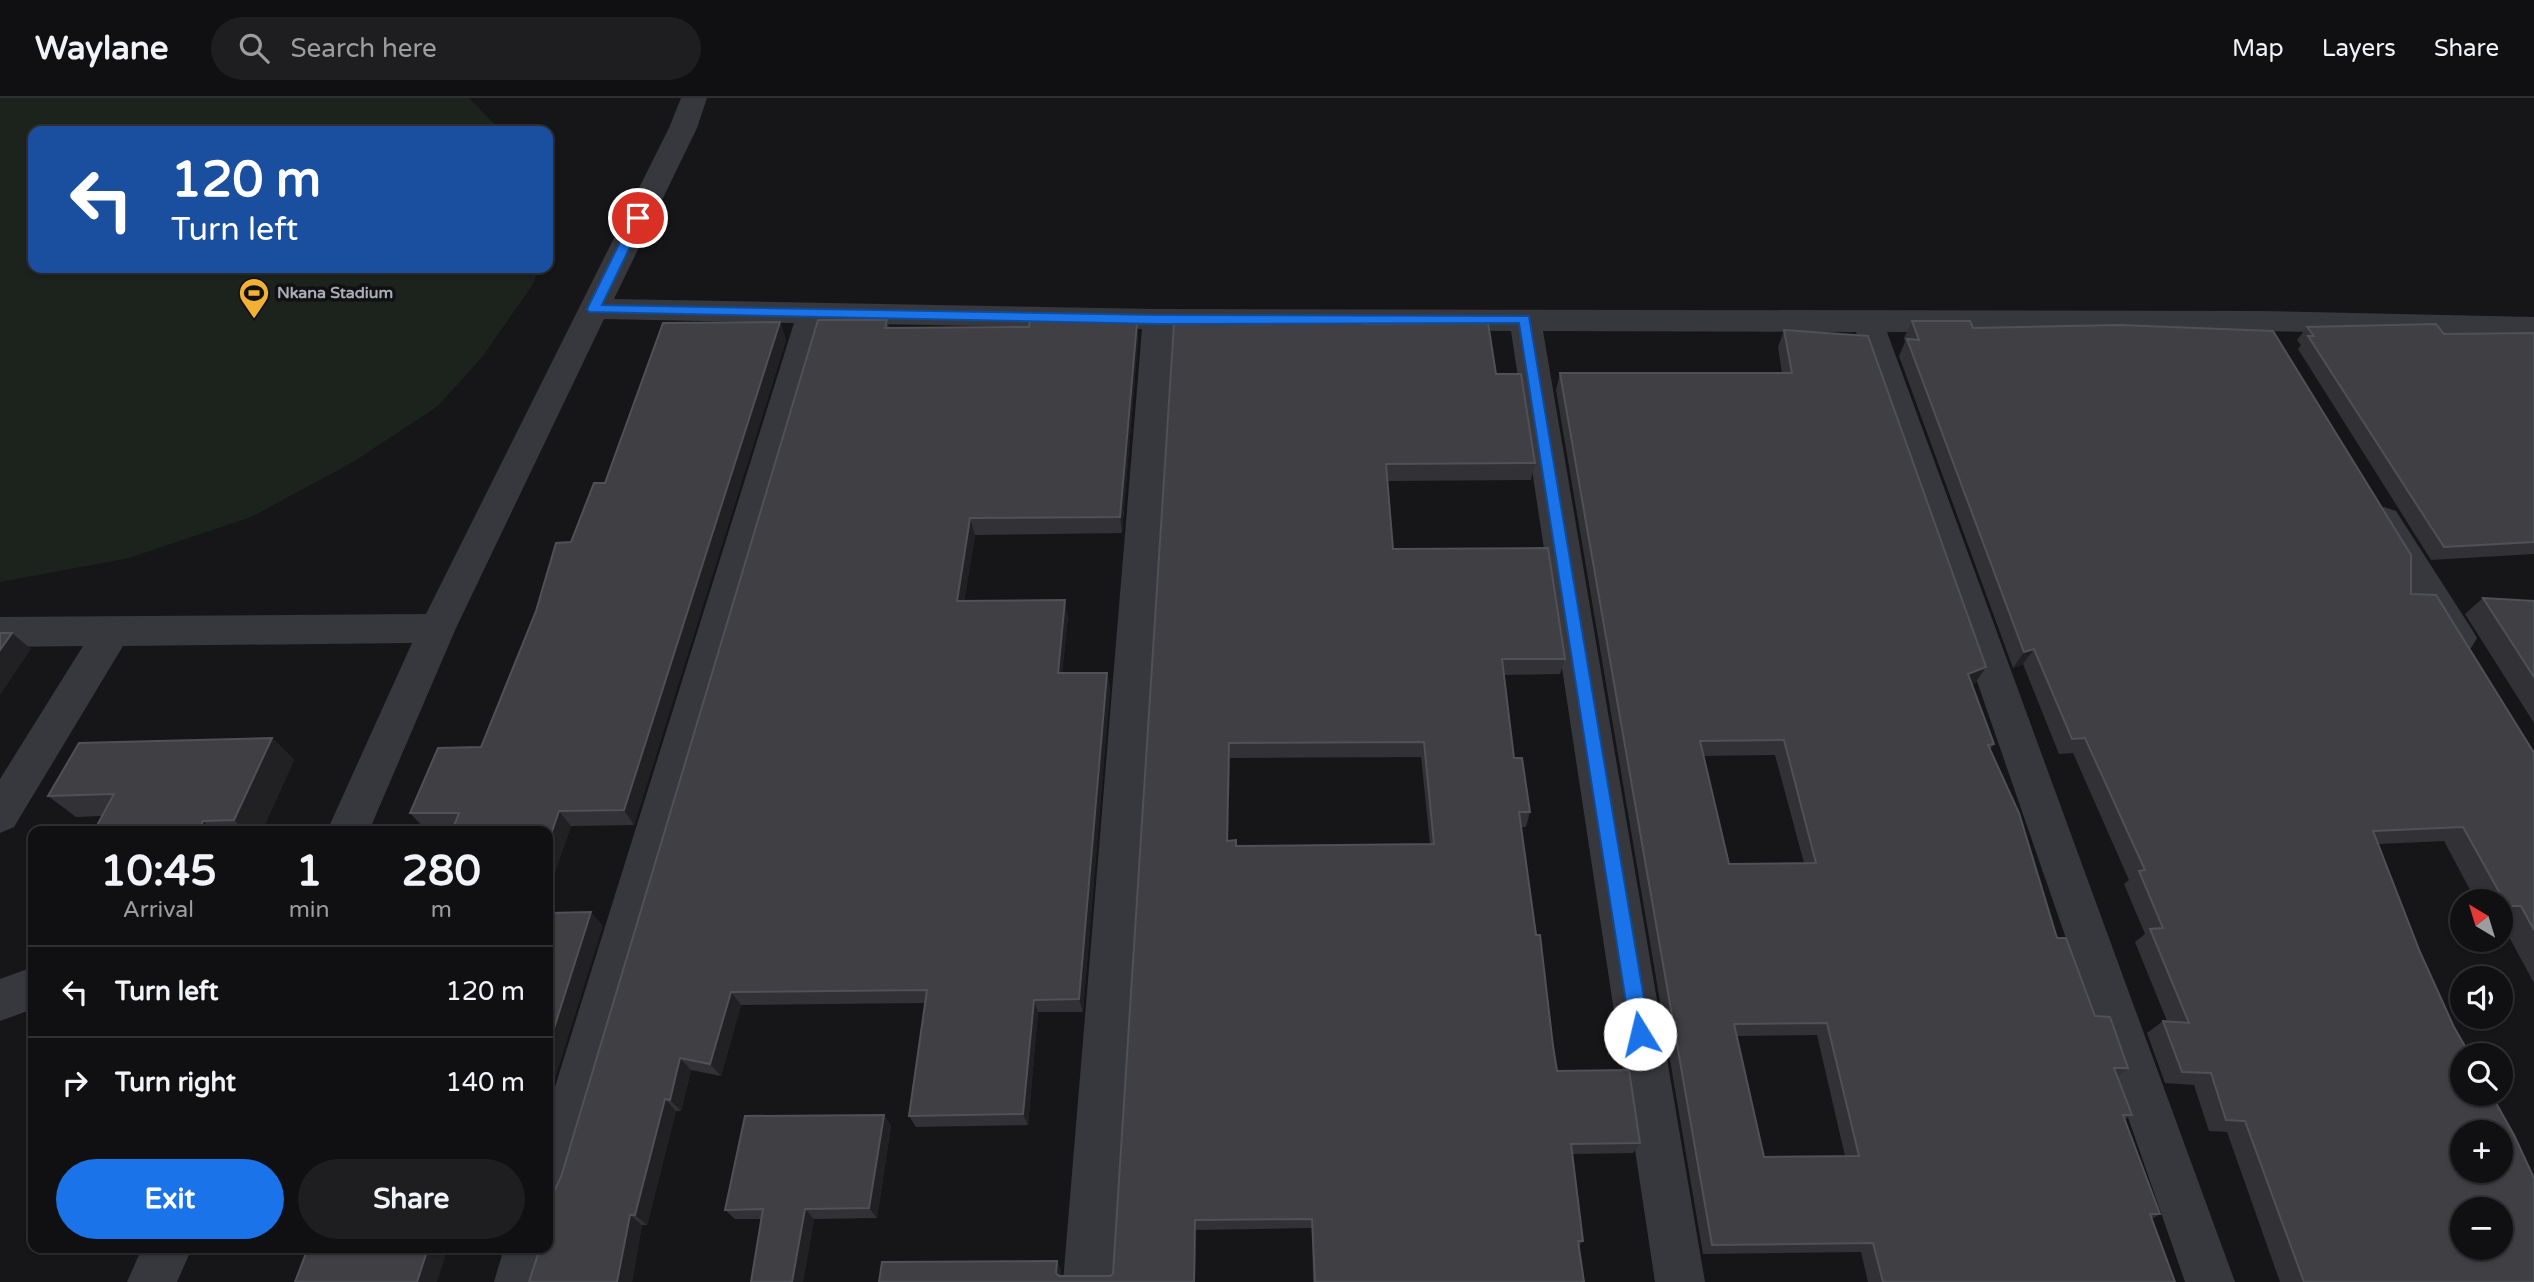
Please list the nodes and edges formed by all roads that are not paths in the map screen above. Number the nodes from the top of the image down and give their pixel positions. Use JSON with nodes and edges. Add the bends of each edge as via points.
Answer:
{"nodes":[{"id":1,"x":694,"y":98,"type":"edge"},
{"id":2,"x":593,"y":309,"type":"junction"},
{"id":3,"x":812,"y":313,"type":"junction"},
{"id":4,"x":1525,"y":318,"type":"junction"},
{"id":5,"x":1158,"y":319,"type":"junction"},
{"id":6,"x":2262,"y":321,"type":"junction"},
{"id":7,"x":1868,"y":322,"type":"junction"},
{"id":8,"x":2534,"y":327,"type":"edge"},
{"id":9,"x":2284,"y":357,"type":"edge"},
{"id":10,"x":2365,"y":488,"type":"edge"},
{"id":11,"x":437,"y":628,"type":"junction"},
{"id":12,"x":112,"y":631,"type":"junction"},
{"id":13,"x":0,"y":632,"type":"edge"},
{"id":14,"x":2475,"y":667,"type":"edge"},
{"id":15,"x":0,"y":815,"type":"edge"},
{"id":16,"x":350,"y":826,"type":"edge"},
{"id":17,"x":28,"y":990,"type":"edge"},
{"id":18,"x":0,"y":1000,"type":"edge"},
{"id":19,"x":553,"y":1169,"type":"edge"},
{"id":20,"x":165,"y":1253,"type":"edge"},
{"id":21,"x":528,"y":1253,"type":"edge"},
{"id":22,"x":152,"y":1282,"type":"edge"},
{"id":23,"x":519,"y":1282,"type":"edge"},
{"id":24,"x":1088,"y":1282,"type":"edge"},
{"id":25,"x":1680,"y":1282,"type":"edge"},
{"id":26,"x":2210,"y":1282,"type":"edge"}],
"edges":[{"from":1,"to":2,"type":"street"},
{"from":2,"to":3,"type":"street"},
{"from":2,"to":11,"type":"street"},
{"from":3,"to":5,"type":"street"},
{"from":3,"to":19,"type":"street"},
{"from":4,"to":5,"type":"street"},
{"from":4,"to":7,"type":"street"},
{"from":4,"to":25,"type":"street"},
{"from":5,"to":24,"type":"street"},
{"from":6,"to":7,"type":"street"},
{"from":6,"to":8,"type":"street"},
{"from":6,"to":9,"type":"street"},
{"from":7,"to":26,"type":"street"},
{"from":10,"to":14,"type":"street"},
{"from":11,"to":12,"type":"street"},
{"from":11,"to":16,"type":"street"},
{"from":12,"to":13,"type":"street"},
{"from":12,"to":15,"type":"street"},
{"from":17,"to":18,"type":"street"},
{"from":20,"to":22,"type":"street"},
{"from":21,"to":23,"type":"street"}]}
